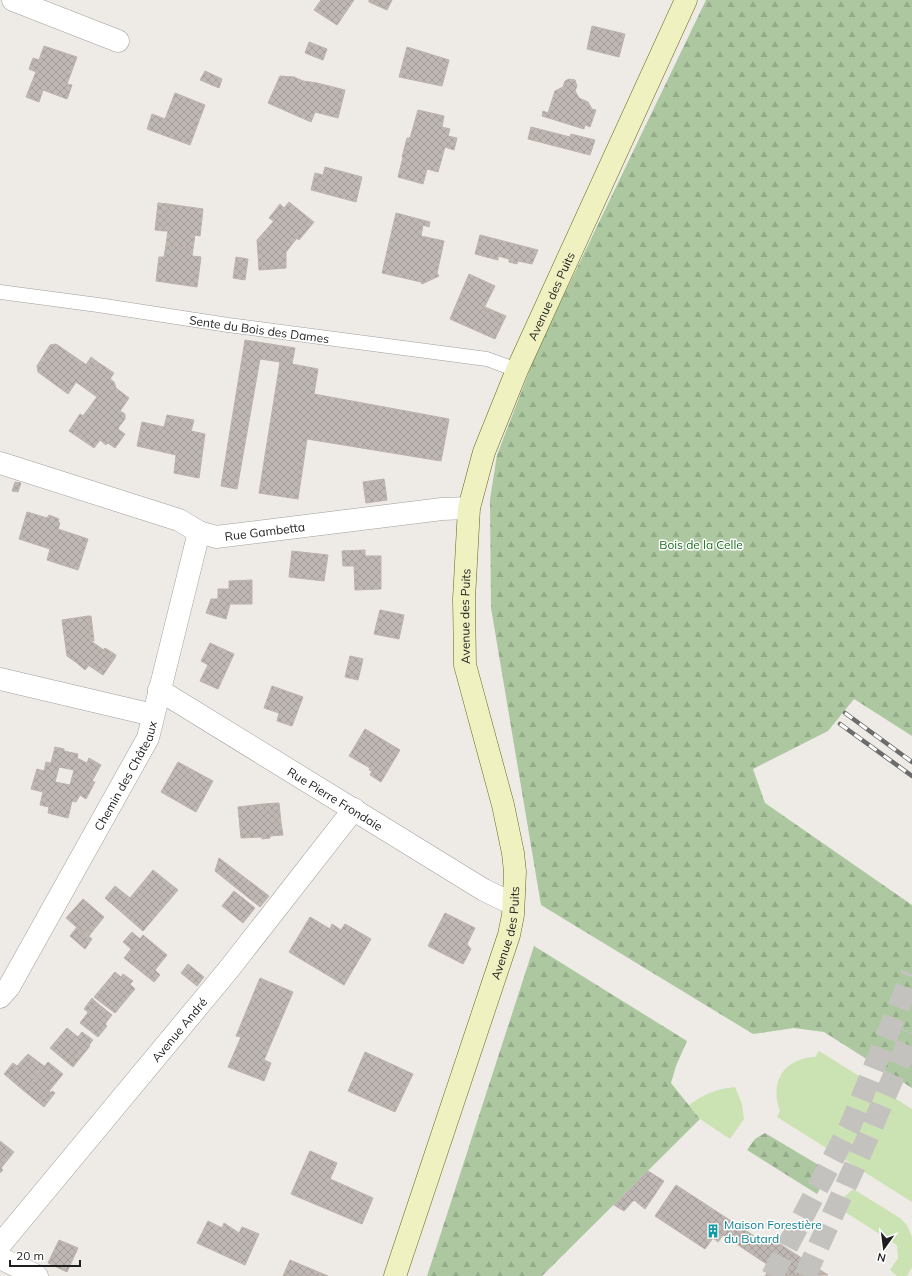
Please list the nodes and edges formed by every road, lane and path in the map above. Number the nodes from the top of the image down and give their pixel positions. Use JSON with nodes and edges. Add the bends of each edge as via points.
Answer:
{"nodes":[{"id":1,"x":13,"y":0,"type":"edge"},
{"id":2,"x":686,"y":0,"type":"edge"},
{"id":3,"x":118,"y":41,"type":"dead end"},
{"id":4,"x":0,"y":292,"type":"edge"},
{"id":5,"x":517,"y":370,"type":"junction"},
{"id":6,"x":0,"y":463,"type":"edge"},
{"id":7,"x":470,"y":508,"type":"junction"},
{"id":8,"x":199,"y":532,"type":"junction"},
{"id":9,"x":0,"y":679,"type":"edge"},
{"id":10,"x":159,"y":690,"type":"junction"},
{"id":11,"x":153,"y":715,"type":"junction"},
{"id":12,"x":354,"y":809,"type":"junction"},
{"id":13,"x":513,"y":904,"type":"junction"},
{"id":14,"x":0,"y":997,"type":"edge"},
{"id":15,"x":0,"y":1245,"type":"edge"},
{"id":16,"x":0,"y":1258,"type":"edge"},
{"id":17,"x":36,"y":1276,"type":"edge"},
{"id":18,"x":395,"y":1276,"type":"edge"}],
"edges":[{"from":1,"to":3,"type":"street"},
{"from":2,"to":5,"type":"street","name":"Avenue des Puits"},
{"from":4,"to":5,"type":"lane","name":"Sente du Bois des Dames","via":[[487,358]]},
{"from":5,"to":7,"type":"street","name":"Avenue des Puits","via":[[484,452]]},
{"from":6,"to":8,"type":"street","name":"Rue Gambetta","via":[[179,520]]},
{"from":7,"to":8,"type":"street","name":"Rue Gambetta","via":[[442,509],[216,537]]},
{"from":7,"to":13,"type":"street","name":"Avenue des Puits","via":[[464,599],[465,665],[503,805],[513,853]]},
{"from":8,"to":10,"type":"street","name":"Chemin des Châteaux"},
{"from":9,"to":11,"type":"street"},
{"from":10,"to":11,"type":"street","name":"Chemin des Châteaux"},
{"from":10,"to":12,"type":"street","name":"Rue Pierre Frondaie"},
{"from":11,"to":14,"type":"street","name":"Chemin des Châteaux","via":[[148,738],[9,987]]},
{"from":12,"to":13,"type":"street","name":"Rue Pierre Frondaie","via":[[484,890]]},
{"from":12,"to":15,"type":"street","name":"Avenue André","via":[[229,969]]},
{"from":13,"to":18,"type":"street","name":"Avenue des Puits","via":[[509,935]]},
{"from":16,"to":17,"type":"street"}]}
